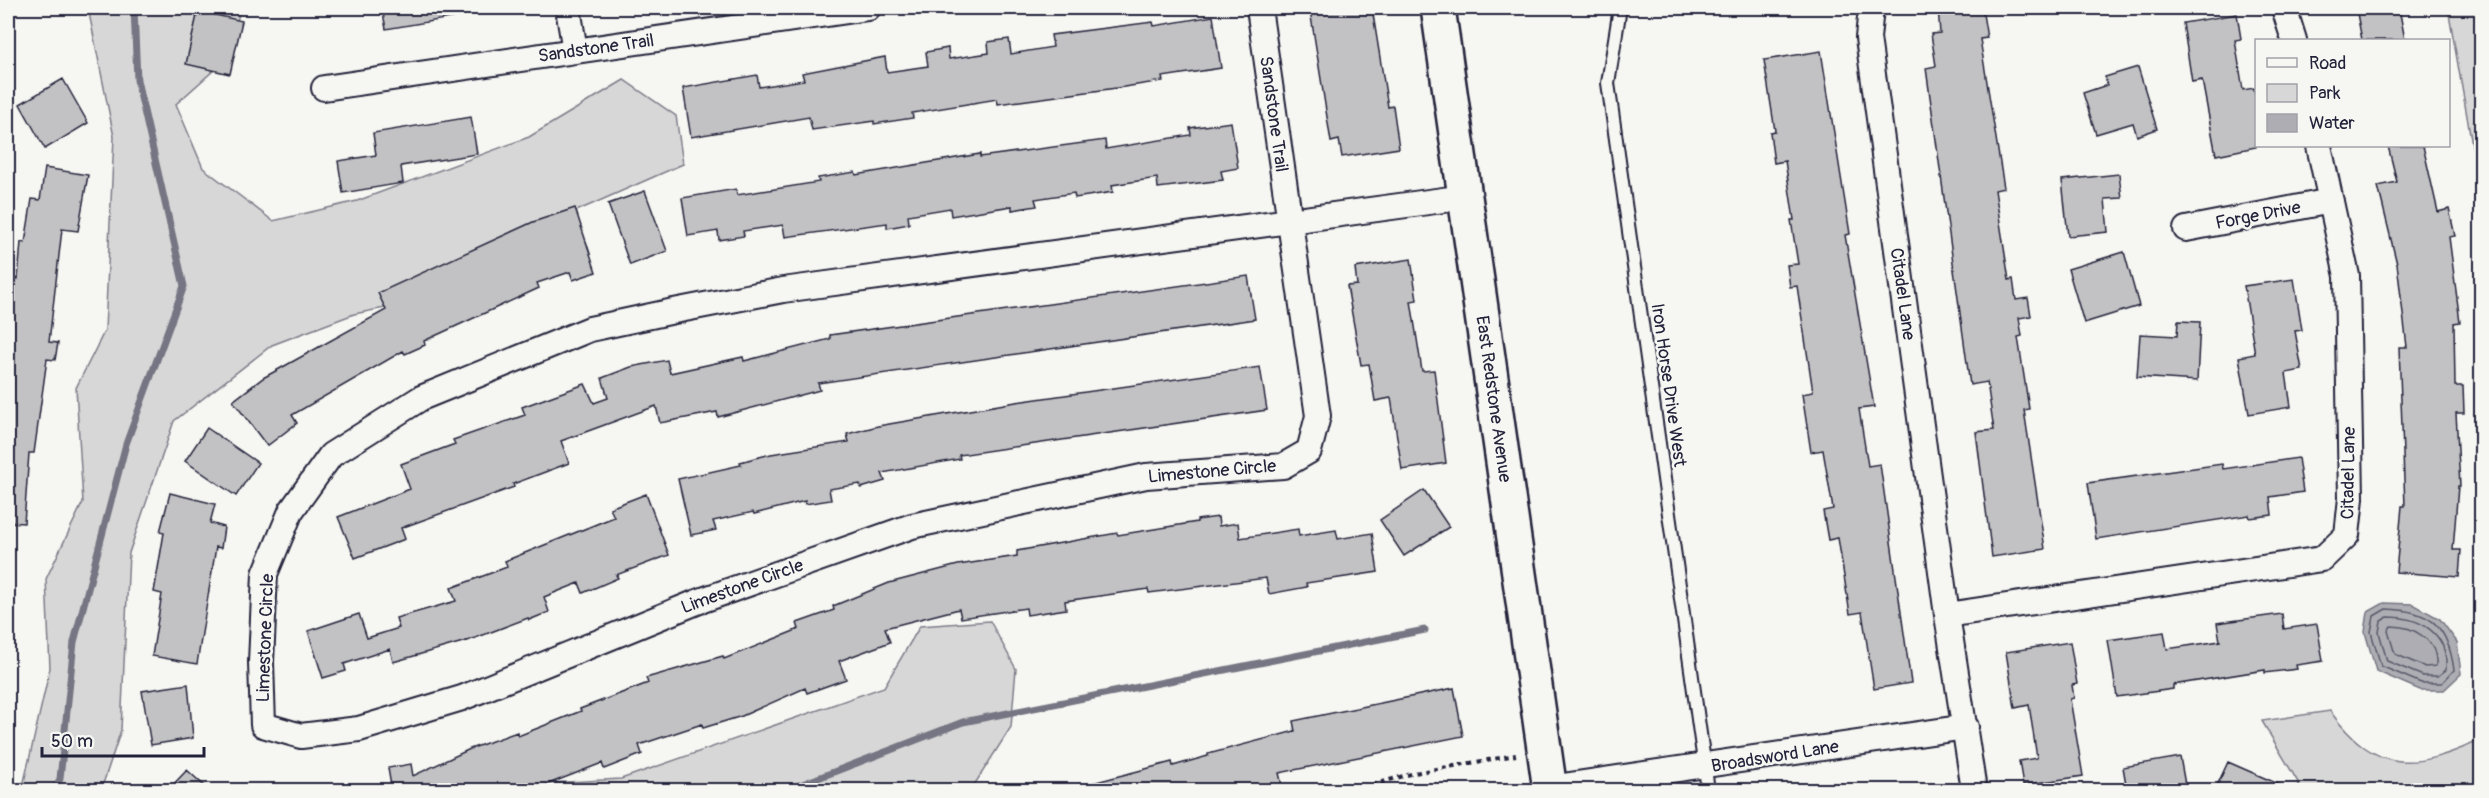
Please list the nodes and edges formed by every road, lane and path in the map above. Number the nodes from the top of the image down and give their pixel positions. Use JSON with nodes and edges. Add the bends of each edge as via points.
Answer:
{"nodes":[{"id":1,"x":568,"y":8,"type":"edge"},
{"id":2,"x":868,"y":8,"type":"edge"},
{"id":3,"x":1258,"y":8,"type":"edge"},
{"id":4,"x":1438,"y":8,"type":"edge"},
{"id":5,"x":1620,"y":8,"type":"edge"},
{"id":6,"x":1871,"y":8,"type":"edge"},
{"id":7,"x":2284,"y":8,"type":"edge"},
{"id":8,"x":2294,"y":39,"type":"edge"},
{"id":9,"x":575,"y":51,"type":"junction"},
{"id":10,"x":324,"y":88,"type":"dead end"},
{"id":11,"x":2319,"y":147,"type":"edge"},
{"id":12,"x":1466,"y":197,"type":"junction"},
{"id":13,"x":2331,"y":201,"type":"junction"},
{"id":14,"x":1289,"y":221,"type":"junction"},
{"id":15,"x":2186,"y":229,"type":"dead end"},
{"id":16,"x":1947,"y":615,"type":"junction"},
{"id":17,"x":1966,"y":727,"type":"junction"},
{"id":18,"x":1516,"y":755,"type":"dead end"},
{"id":19,"x":1705,"y":767,"type":"junction"},
{"id":20,"x":1355,"y":790,"type":"edge"},
{"id":21,"x":1544,"y":790,"type":"edge"},
{"id":22,"x":1708,"y":790,"type":"edge"},
{"id":23,"x":1974,"y":790,"type":"edge"}],
"edges":[{"from":1,"to":9,"type":"street"},
{"from":2,"to":9,"type":"street","name":"Sandstone Trail"},
{"from":3,"to":14,"type":"street","name":"Sandstone Trail"},
{"from":4,"to":12,"type":"street","name":"East Redstone Avenue"},
{"from":5,"to":19,"type":"lane","name":"Iron Horse Drive West","via":[[1608,83]]},
{"from":6,"to":16,"type":"street","name":"Citadel Lane","via":[[1868,38]]},
{"from":7,"to":8,"type":"street"},
{"from":9,"to":10,"type":"street","name":"Sandstone Trail"},
{"from":11,"to":13,"type":"street","name":"Citadel Lane"},
{"from":12,"to":14,"type":"street","name":"Limestone Circle"},
{"from":12,"to":21,"type":"street","name":"East Redstone Avenue"},
{"from":13,"to":15,"type":"street","name":"Forge Drive"},
{"from":13,"to":16,"type":"street","name":"Citadel Lane","via":[[2347,276],[2347,535],[2322,559]]},
{"from":14,"to":14,"type":"street","name":"Limestone Circle","via":[[783,290],[674,311],[590,329],[421,398],[330,455],[291,511],[265,574],[263,724],[301,736],[359,729],[462,698],[687,606],[912,526],[1146,476],[1283,466],[1309,451],[1318,416]]},
{"from":16,"to":17,"type":"street","name":"Citadel Lane"},
{"from":17,"to":19,"type":"street","name":"Broadsword Lane"},
{"from":17,"to":23,"type":"street","name":"Citadel Lane"},
{"from":18,"to":20,"type":"path","via":[[1414,773]]},
{"from":19,"to":21,"type":"street","name":"Broadsword Lane"},
{"from":19,"to":22,"type":"lane","name":"Iron Horse Drive West"}]}
